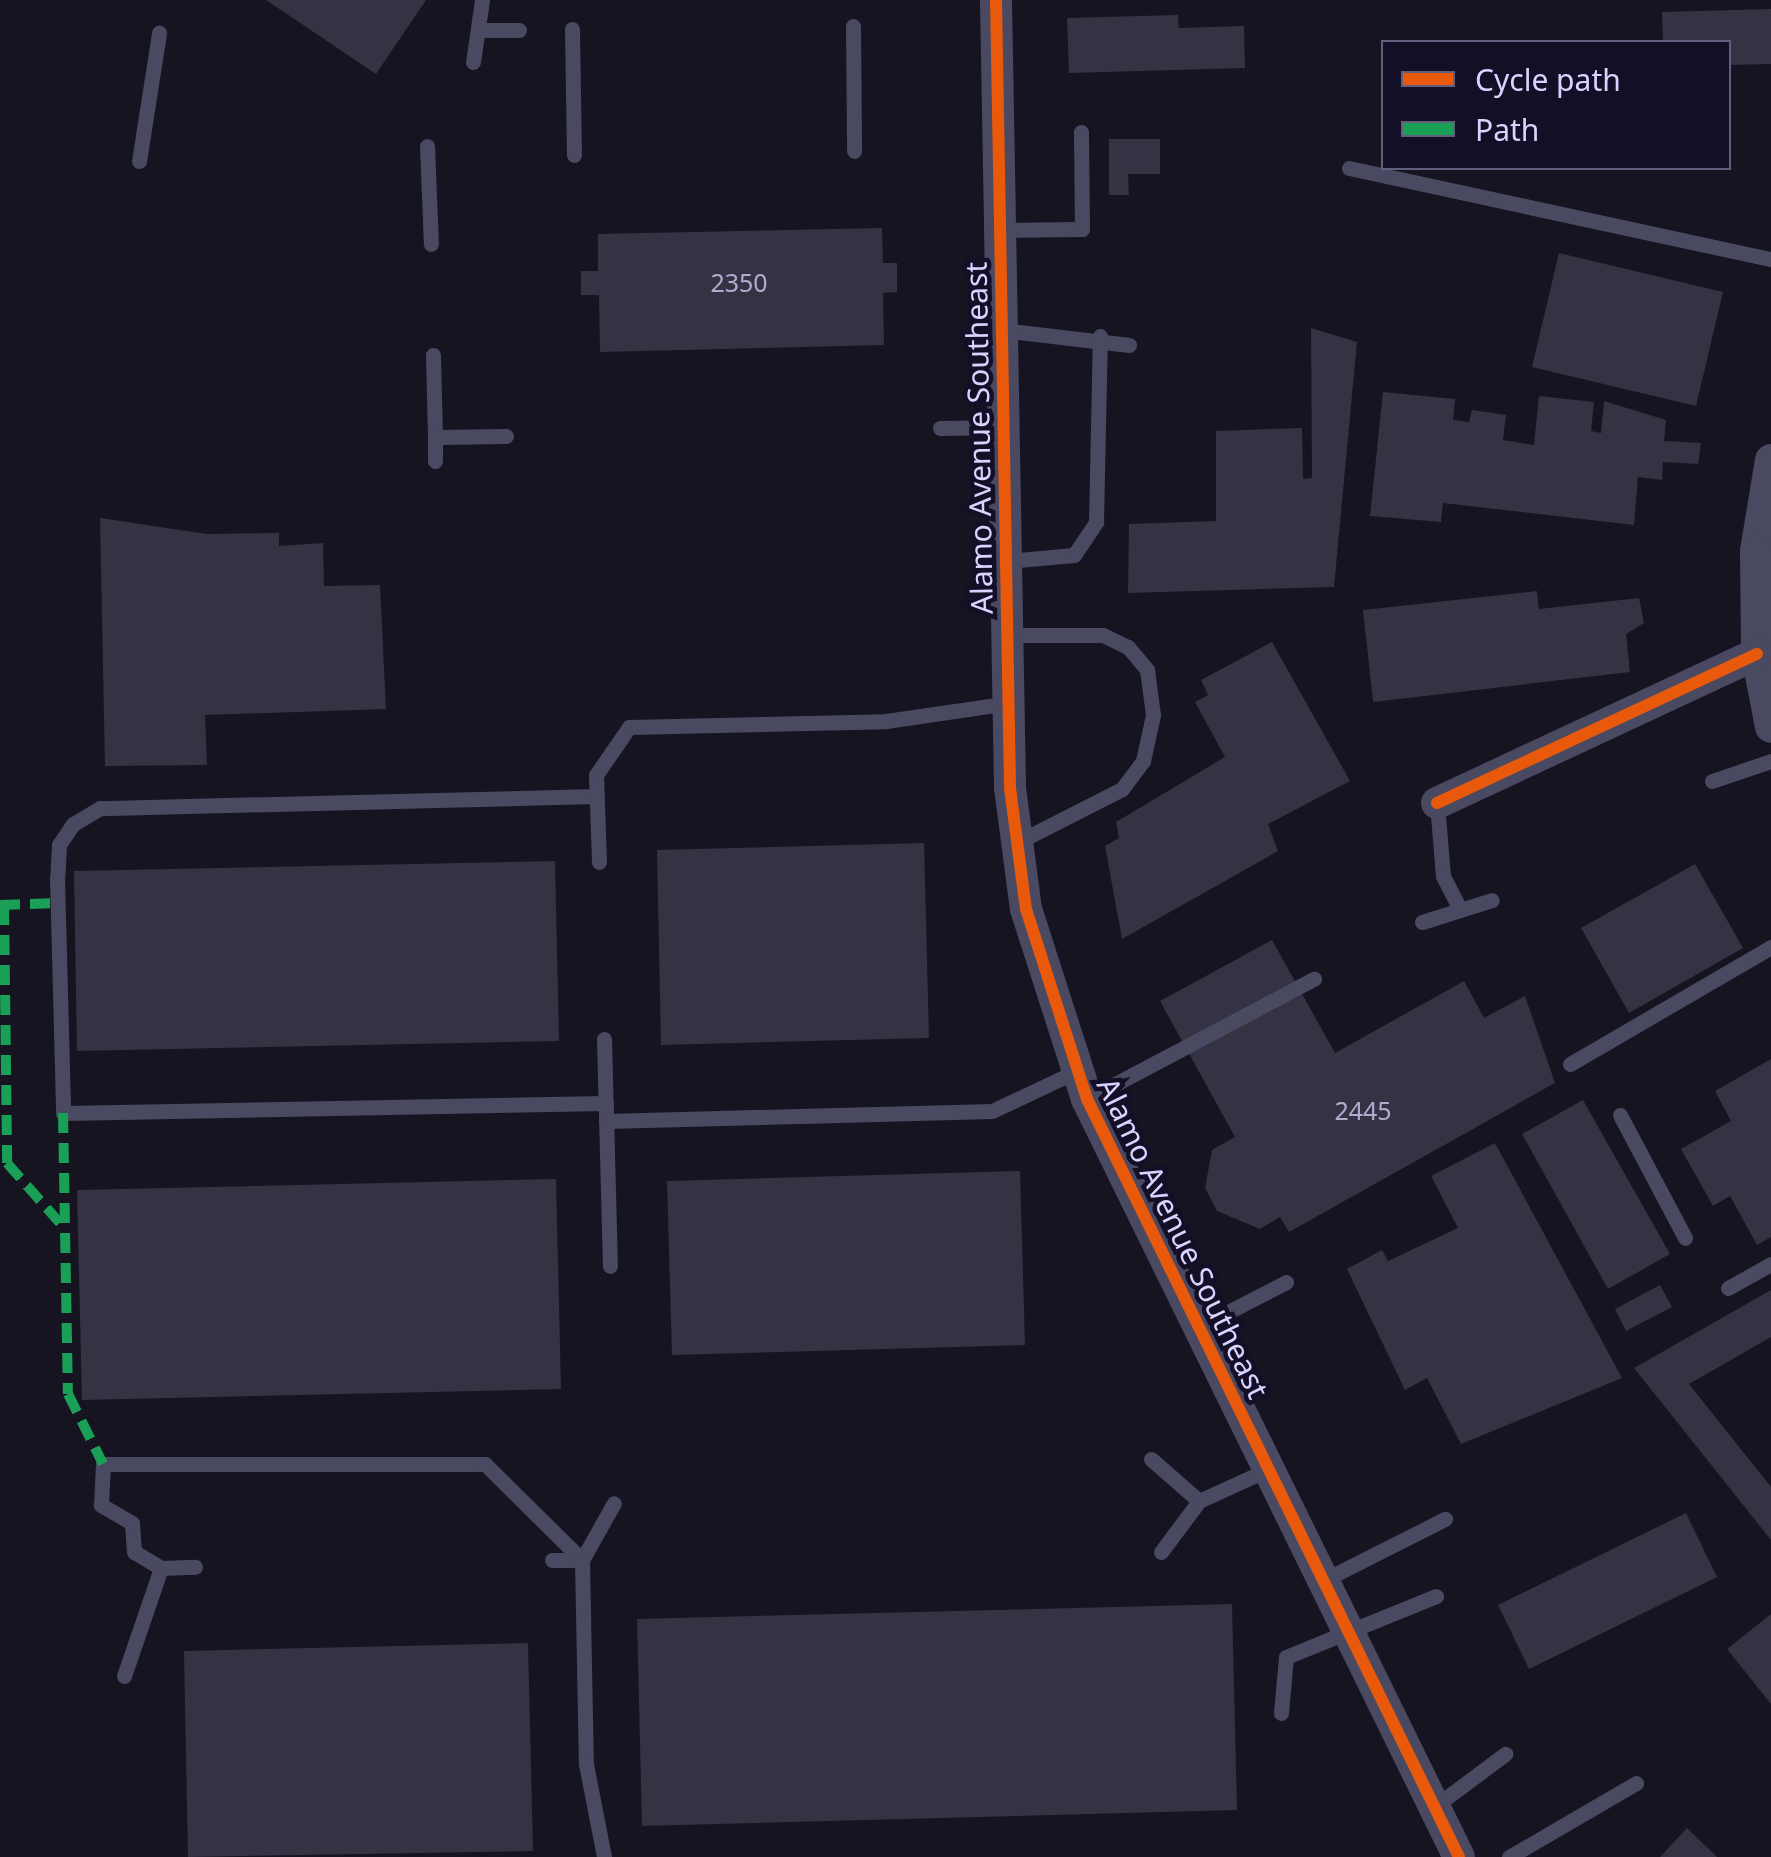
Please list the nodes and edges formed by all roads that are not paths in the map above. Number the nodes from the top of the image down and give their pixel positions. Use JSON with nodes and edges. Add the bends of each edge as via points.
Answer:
{"nodes":[{"id":1,"x":482,"y":0,"type":"edge"},
{"id":2,"x":996,"y":0,"type":"edge"},
{"id":3,"x":853,"y":26,"type":"dead end"},
{"id":4,"x":572,"y":28,"type":"dead end"},
{"id":5,"x":482,"y":30,"type":"junction"},
{"id":6,"x":519,"y":30,"type":"dead end"},
{"id":7,"x":159,"y":33,"type":"dead end"},
{"id":8,"x":473,"y":62,"type":"dead end"},
{"id":9,"x":1082,"y":132,"type":"dead end"},
{"id":10,"x":427,"y":146,"type":"dead end"},
{"id":11,"x":854,"y":152,"type":"dead end"},
{"id":12,"x":574,"y":155,"type":"dead end"},
{"id":13,"x":139,"y":161,"type":"dead end"},
{"id":14,"x":1348,"y":168,"type":"dead end"},
{"id":15,"x":1000,"y":230,"type":"junction"},
{"id":16,"x":431,"y":244,"type":"dead end"},
{"id":17,"x":1771,"y":259,"type":"edge"},
{"id":18,"x":1002,"y":330,"type":"junction"},
{"id":19,"x":1100,"y":336,"type":"junction"},
{"id":20,"x":1129,"y":345,"type":"dead end"},
{"id":21,"x":434,"y":355,"type":"dead end"},
{"id":22,"x":1004,"y":427,"type":"junction"},
{"id":23,"x":940,"y":428,"type":"dead end"},
{"id":24,"x":506,"y":436,"type":"dead end"},
{"id":25,"x":435,"y":437,"type":"junction"},
{"id":26,"x":1771,"y":460,"type":"edge"},
{"id":27,"x":434,"y":462,"type":"dead end"},
{"id":28,"x":1768,"y":495,"type":"edge"},
{"id":29,"x":1006,"y":561,"type":"junction"},
{"id":30,"x":1007,"y":635,"type":"junction"},
{"id":31,"x":1762,"y":646,"type":"edge"},
{"id":32,"x":1008,"y":703,"type":"junction"},
{"id":33,"x":1771,"y":727,"type":"edge"},
{"id":34,"x":1771,"y":761,"type":"edge"},
{"id":35,"x":1712,"y":782,"type":"dead end"},
{"id":36,"x":596,"y":796,"type":"junction"},
{"id":37,"x":1438,"y":802,"type":"joint"},
{"id":38,"x":1014,"y":844,"type":"junction"},
{"id":39,"x":599,"y":862,"type":"dead end"},
{"id":40,"x":1492,"y":900,"type":"dead end"},
{"id":41,"x":1460,"y":910,"type":"junction"},
{"id":42,"x":1422,"y":922,"type":"dead end"},
{"id":43,"x":1771,"y":947,"type":"edge"},
{"id":44,"x":1314,"y":979,"type":"dead end"},
{"id":45,"x":604,"y":1039,"type":"dead end"},
{"id":46,"x":1570,"y":1064,"type":"dead end"},
{"id":47,"x":1081,"y":1086,"type":"junction"},
{"id":48,"x":606,"y":1103,"type":"junction"},
{"id":49,"x":1620,"y":1115,"type":"dead end"},
{"id":50,"x":606,"y":1121,"type":"junction"},
{"id":51,"x":1685,"y":1238,"type":"dead end"},
{"id":52,"x":1771,"y":1264,"type":"edge"},
{"id":53,"x":610,"y":1266,"type":"dead end"},
{"id":54,"x":1286,"y":1282,"type":"dead end"},
{"id":55,"x":1728,"y":1288,"type":"dead end"},
{"id":56,"x":1199,"y":1327,"type":"junction"},
{"id":57,"x":1152,"y":1459,"type":"dead end"},
{"id":58,"x":1269,"y":1470,"type":"junction"},
{"id":59,"x":1199,"y":1501,"type":"junction"},
{"id":60,"x":614,"y":1503,"type":"dead end"},
{"id":61,"x":1445,"y":1519,"type":"dead end"},
{"id":62,"x":1162,"y":1552,"type":"dead end"},
{"id":63,"x":552,"y":1560,"type":"dead end"},
{"id":64,"x":582,"y":1560,"type":"junction"},
{"id":65,"x":195,"y":1567,"type":"dead end"},
{"id":66,"x":161,"y":1568,"type":"junction"},
{"id":67,"x":1322,"y":1581,"type":"junction"},
{"id":68,"x":1436,"y":1596,"type":"dead end"},
{"id":69,"x":1346,"y":1634,"type":"junction"},
{"id":70,"x":124,"y":1676,"type":"dead end"},
{"id":71,"x":1281,"y":1713,"type":"dead end"},
{"id":72,"x":1506,"y":1754,"type":"dead end"},
{"id":73,"x":1636,"y":1783,"type":"dead end"},
{"id":74,"x":1434,"y":1807,"type":"junction"},
{"id":75,"x":604,"y":1857,"type":"edge"},
{"id":76,"x":1459,"y":1857,"type":"edge"},
{"id":77,"x":1509,"y":1857,"type":"edge"}],
"edges":[{"from":1,"to":5,"type":"lane"},
{"from":2,"to":15,"type":"street","name":"Alamo Avenue Southeast"},
{"from":3,"to":11,"type":"lane"},
{"from":4,"to":12,"type":"lane"},
{"from":5,"to":6,"type":"lane"},
{"from":5,"to":8,"type":"lane"},
{"from":7,"to":13,"type":"lane"},
{"from":9,"to":15,"type":"lane","via":[[1082,229]]},
{"from":10,"to":16,"type":"lane"},
{"from":14,"to":17,"type":"lane"},
{"from":15,"to":18,"type":"street","name":"Alamo Avenue Southeast"},
{"from":18,"to":19,"type":"lane"},
{"from":18,"to":22,"type":"street","name":"Alamo Avenue Southeast"},
{"from":19,"to":20,"type":"lane"},
{"from":19,"to":29,"type":"lane","via":[[1096,522],[1074,556]]},
{"from":21,"to":25,"type":"lane"},
{"from":22,"to":23,"type":"lane"},
{"from":22,"to":29,"type":"street","name":"Alamo Avenue Southeast"},
{"from":24,"to":25,"type":"lane"},
{"from":25,"to":27,"type":"lane"},
{"from":26,"to":28,"type":"street"},
{"from":28,"to":31,"type":"street"},
{"from":29,"to":30,"type":"street","name":"Alamo Avenue Southeast"},
{"from":30,"to":32,"type":"street","name":"Alamo Avenue Southeast"},
{"from":30,"to":38,"type":"lane","via":[[1103,635],[1128,647],[1147,670],[1152,714],[1142,761],[1122,789]]},
{"from":31,"to":33,"type":"street"},
{"from":31,"to":37,"type":"street"},
{"from":32,"to":36,"type":"lane","via":[[886,721],[629,727],[596,775]]},
{"from":32,"to":38,"type":"street","name":"Alamo Avenue Southeast"},
{"from":34,"to":35,"type":"lane"},
{"from":36,"to":39,"type":"lane"},
{"from":36,"to":48,"type":"lane","via":[[100,808],[59,844],[63,1113]]},
{"from":37,"to":41,"type":"lane","via":[[1443,876]]},
{"from":38,"to":47,"type":"street","name":"Alamo Avenue Southeast"},
{"from":40,"to":41,"type":"lane"},
{"from":41,"to":42,"type":"lane"},
{"from":43,"to":46,"type":"lane"},
{"from":44,"to":47,"type":"lane"},
{"from":45,"to":48,"type":"lane"},
{"from":47,"to":50,"type":"lane","via":[[992,1111]]},
{"from":47,"to":56,"type":"street","name":"Alamo Avenue Southeast"},
{"from":48,"to":50,"type":"lane"},
{"from":49,"to":51,"type":"lane"},
{"from":50,"to":53,"type":"lane"},
{"from":52,"to":55,"type":"lane"},
{"from":54,"to":56,"type":"lane"},
{"from":56,"to":58,"type":"street","name":"Alamo Avenue Southeast"},
{"from":57,"to":59,"type":"lane"},
{"from":58,"to":59,"type":"lane"},
{"from":58,"to":67,"type":"street","name":"Alamo Avenue Southeast"},
{"from":59,"to":62,"type":"lane"},
{"from":60,"to":64,"type":"lane"},
{"from":61,"to":67,"type":"lane"},
{"from":63,"to":64,"type":"lane"},
{"from":64,"to":66,"type":"lane","via":[[485,1464],[103,1464],[102,1504],[132,1522],[134,1552]]},
{"from":64,"to":75,"type":"lane","via":[[586,1764]]},
{"from":65,"to":66,"type":"lane"},
{"from":66,"to":70,"type":"lane"},
{"from":67,"to":69,"type":"street","name":"Alamo Avenue Southeast"},
{"from":68,"to":69,"type":"lane"},
{"from":69,"to":71,"type":"lane","via":[[1286,1657]]},
{"from":69,"to":74,"type":"street","name":"Alamo Avenue Southeast"},
{"from":72,"to":74,"type":"lane"},
{"from":73,"to":77,"type":"lane"},
{"from":74,"to":76,"type":"street","name":"Alamo Avenue Southeast"}]}
